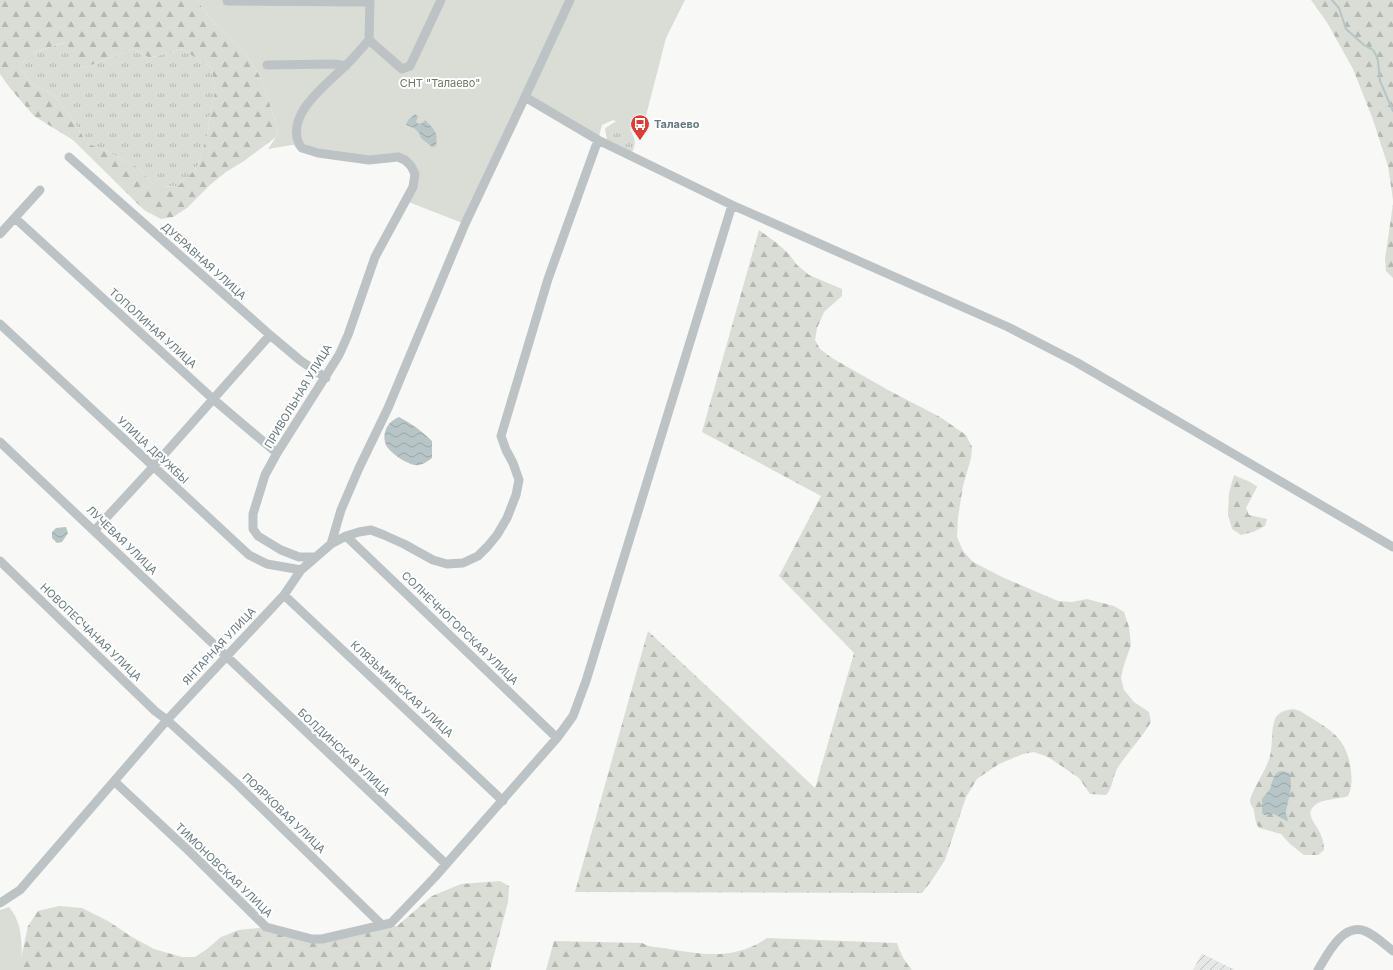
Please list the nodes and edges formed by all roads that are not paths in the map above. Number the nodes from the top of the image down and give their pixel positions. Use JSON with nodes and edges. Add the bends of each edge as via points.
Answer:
{"nodes":[{"id":1,"x":441,"y":0,"type":"edge"},
{"id":2,"x":570,"y":0,"type":"edge"},
{"id":3,"x":227,"y":1,"type":"dead end"},
{"id":4,"x":370,"y":1,"type":"edge"},
{"id":5,"x":369,"y":40,"type":"junction"},
{"id":6,"x":267,"y":65,"type":"dead end"},
{"id":7,"x":346,"y":66,"type":"junction"},
{"id":8,"x":525,"y":97,"type":"junction"},
{"id":9,"x":598,"y":140,"type":"junction"},
{"id":10,"x":69,"y":157,"type":"dead end"},
{"id":11,"x":40,"y":190,"type":"dead end"},
{"id":12,"x":732,"y":205,"type":"junction"},
{"id":13,"x":15,"y":218,"type":"junction"},
{"id":14,"x":0,"y":234,"type":"edge"},
{"id":15,"x":0,"y":324,"type":"edge"},
{"id":16,"x":270,"y":335,"type":"junction"},
{"id":17,"x":326,"y":378,"type":"junction"},
{"id":18,"x":213,"y":399,"type":"junction"},
{"id":19,"x":0,"y":442,"type":"edge"},
{"id":20,"x":277,"y":453,"type":"junction"},
{"id":21,"x":153,"y":467,"type":"junction"},
{"id":22,"x":95,"y":530,"type":"junction"},
{"id":23,"x":346,"y":536,"type":"junction"},
{"id":24,"x":331,"y":544,"type":"junction"},
{"id":25,"x":1393,"y":547,"type":"edge"},
{"id":26,"x":316,"y":558,"type":"junction"},
{"id":27,"x":0,"y":561,"type":"edge"},
{"id":28,"x":301,"y":570,"type":"junction"},
{"id":29,"x":284,"y":595,"type":"junction"},
{"id":30,"x":226,"y":657,"type":"junction"},
{"id":31,"x":167,"y":720,"type":"junction"},
{"id":32,"x":558,"y":738,"type":"junction"},
{"id":33,"x":114,"y":781,"type":"junction"},
{"id":34,"x":503,"y":801,"type":"junction"},
{"id":35,"x":446,"y":864,"type":"junction"},
{"id":36,"x":0,"y":903,"type":"edge"},
{"id":37,"x":382,"y":926,"type":"junction"},
{"id":38,"x":1393,"y":951,"type":"edge"},
{"id":39,"x":1318,"y":970,"type":"edge"}],
"edges":[{"from":1,"to":5,"type":"street","via":[[410,66],[402,68],[396,65]]},
{"from":2,"to":8,"type":"street"},
{"from":3,"to":4,"type":"street"},
{"from":4,"to":5,"type":"street"},
{"from":5,"to":7,"type":"street"},
{"from":6,"to":7,"type":"street"},
{"from":7,"to":17,"type":"street","name":"ПРИВОЛЬНАЯ УЛИЦА","via":[[305,106],[295,134],[298,144],[302,148],[318,153],[354,158],[377,160],[398,157],[405,160],[415,174],[413,187],[375,257],[348,335]]},
{"from":8,"to":9,"type":"street"},
{"from":8,"to":24,"type":"street","via":[[465,224],[388,408],[359,468],[341,510]]},
{"from":9,"to":12,"type":"street"},
{"from":9,"to":23,"type":"street","name":"ЯНТАРНАЯ УЛИЦА","via":[[548,279],[502,436],[519,480],[512,507],[497,535],[478,556],[463,563],[447,564],[433,560],[371,530]]},
{"from":10,"to":16,"type":"street","name":"ДУБРАВНАЯ УЛИЦА"},
{"from":11,"to":13,"type":"street"},
{"from":12,"to":25,"type":"street","via":[[1008,327],[1076,362]]},
{"from":12,"to":32,"type":"street","name":"ТИМОНОВСКАЯ УЛИЦА","via":[[586,682],[573,716]]},
{"from":13,"to":14,"type":"street"},
{"from":13,"to":18,"type":"street","name":"ТОПОЛИНАЯ УЛИЦА"},
{"from":15,"to":21,"type":"street","name":"УЛИЦА ДРУЖБЫ"},
{"from":16,"to":17,"type":"street","name":"ДУБРАВНАЯ УЛИЦА"},
{"from":16,"to":18,"type":"street"},
{"from":17,"to":20,"type":"street","name":"ПРИВОЛЬНАЯ УЛИЦА"},
{"from":18,"to":20,"type":"street","name":"ТОПОЛИНАЯ УЛИЦА"},
{"from":18,"to":21,"type":"street"},
{"from":19,"to":22,"type":"street","name":"ЛУЧЕВАЯ УЛИЦА"},
{"from":20,"to":26,"type":"street","name":"ПРИВОЛЬНАЯ УЛИЦА","via":[[258,494],[253,514],[253,529],[258,536],[281,550],[299,557]]},
{"from":21,"to":22,"type":"street"},
{"from":21,"to":28,"type":"street","name":"УЛИЦА ДРУЖБЫ","via":[[249,555],[267,564]]},
{"from":22,"to":30,"type":"street","name":"ЛУЧЕВАЯ УЛИЦА"},
{"from":23,"to":24,"type":"street","name":"ЯНТАРНАЯ УЛИЦА"},
{"from":23,"to":32,"type":"street","name":"СОЛНЕЧНОГОРСКАЯ УЛИЦА"},
{"from":24,"to":26,"type":"street","name":"ЯНТАРНАЯ УЛИЦА"},
{"from":26,"to":28,"type":"street","name":"ЯНТАРНАЯ УЛИЦА"},
{"from":27,"to":31,"type":"street","name":"НОВОПЕСЧАНАЯ УЛИЦА"},
{"from":28,"to":29,"type":"street","name":"ЯНТАРНАЯ УЛИЦА"},
{"from":29,"to":30,"type":"street","name":"ЯНТАРНАЯ УЛИЦА"},
{"from":29,"to":34,"type":"street","name":"КЛЯЗЬМИНСКАЯ УЛИЦА"},
{"from":30,"to":31,"type":"street","name":"ЯНТАРНАЯ УЛИЦА"},
{"from":30,"to":35,"type":"street","name":"БОЛДИНСКАЯ УЛИЦА"},
{"from":31,"to":33,"type":"street","name":"ЯНТАРНАЯ УЛИЦА"},
{"from":31,"to":37,"type":"street","name":"ПОЯРКОВАЯ УЛИЦА","via":[[236,783]]},
{"from":32,"to":34,"type":"street","name":"ТИМОНОВСКАЯ УЛИЦА"},
{"from":33,"to":36,"type":"street","name":"ЯНТАРНАЯ УЛИЦА","via":[[20,890]]},
{"from":33,"to":37,"type":"street","name":"ТИМОНОВСКАЯ УЛИЦА","via":[[266,927],[312,939],[322,939]]},
{"from":34,"to":35,"type":"street","name":"ТИМОНОВСКАЯ УЛИЦА"},
{"from":35,"to":37,"type":"street","name":"ТИМОНОВСКАЯ УЛИЦА","via":[[392,923]]},
{"from":38,"to":39,"type":"street","via":[[1366,931],[1352,929],[1332,947]]}]}
